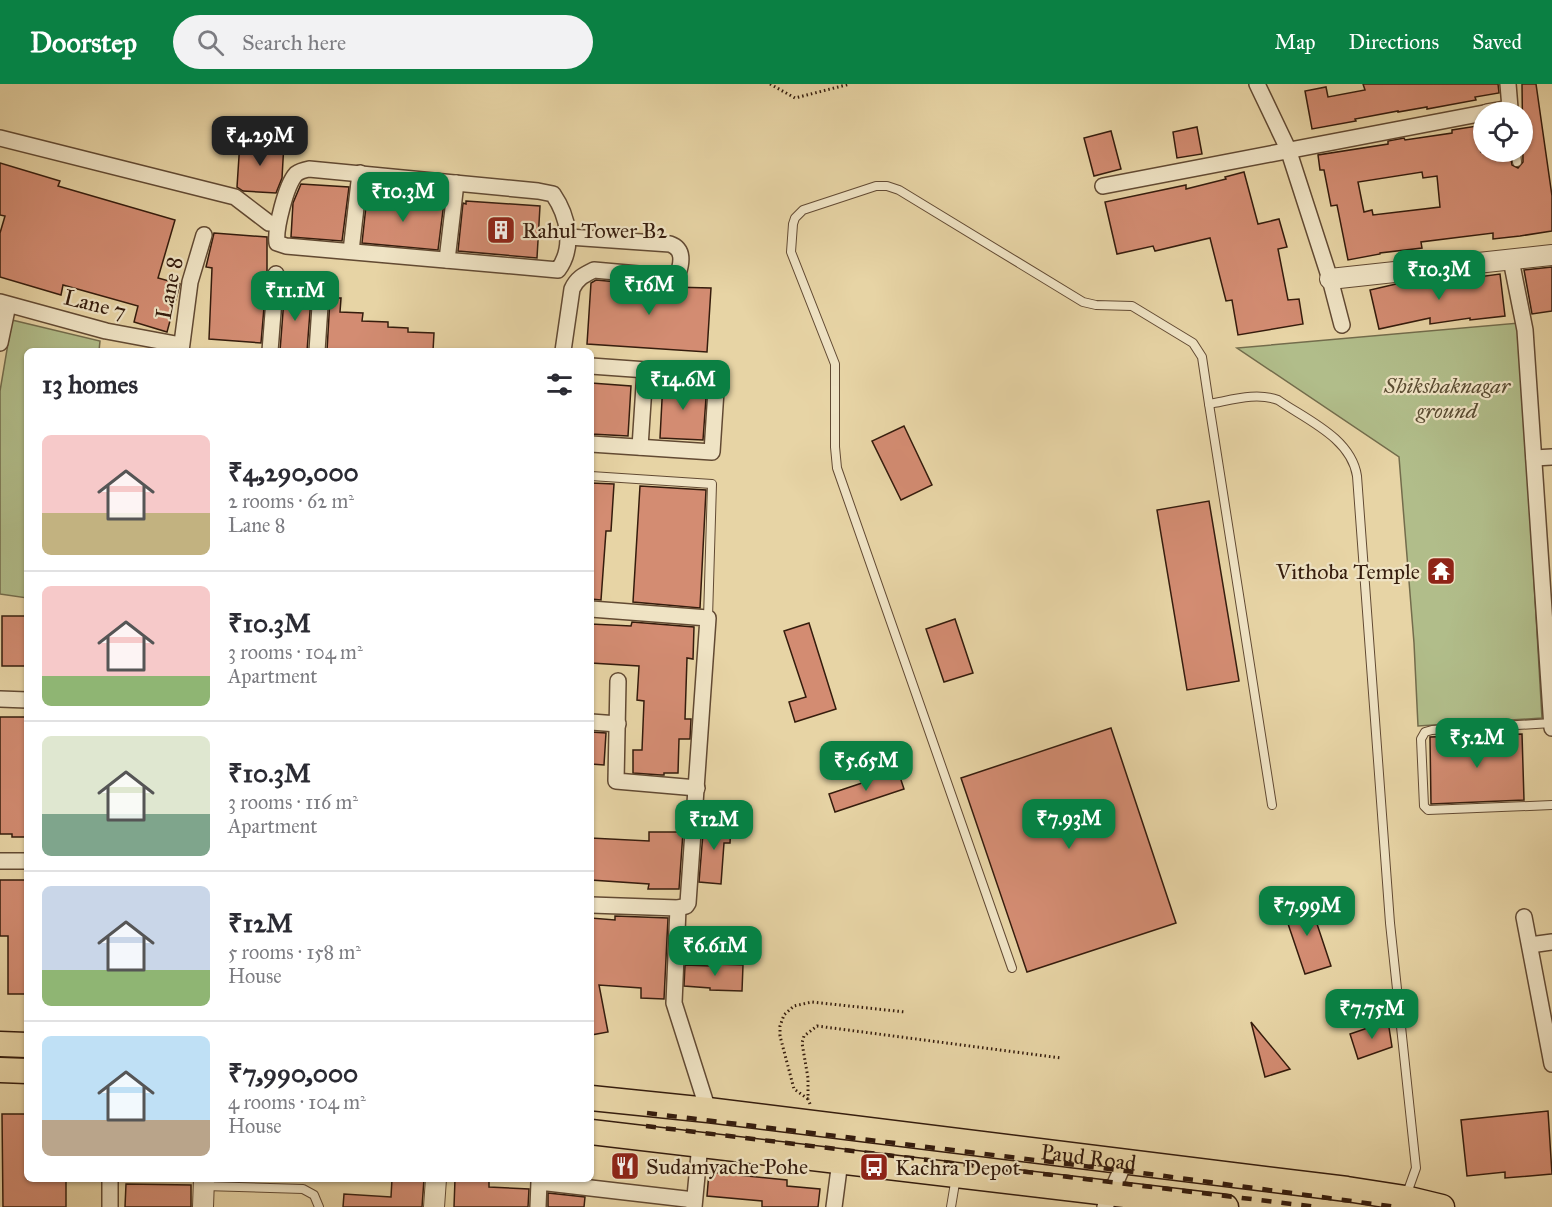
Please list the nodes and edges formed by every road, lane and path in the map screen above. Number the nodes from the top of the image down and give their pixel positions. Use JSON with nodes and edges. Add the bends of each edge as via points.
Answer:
{"nodes":[{"id":1,"x":770,"y":84,"type":"edge"},
{"id":2,"x":850,"y":84,"type":"edge"},
{"id":3,"x":1257,"y":84,"type":"edge"},
{"id":4,"x":1508,"y":84,"type":"edge"},
{"id":5,"x":1509,"y":102,"type":"edge"},
{"id":6,"x":1473,"y":115,"type":"edge"},
{"id":7,"x":0,"y":138,"type":"edge"},
{"id":8,"x":1288,"y":149,"type":"junction"},
{"id":9,"x":360,"y":173,"type":"junction"},
{"id":10,"x":456,"y":183,"type":"junction"},
{"id":11,"x":1103,"y":186,"type":"dead end"},
{"id":12,"x":269,"y":222,"type":"dead end"},
{"id":13,"x":204,"y":235,"type":"dead end"},
{"id":14,"x":569,"y":237,"type":"junction"},
{"id":15,"x":351,"y":251,"type":"junction"},
{"id":16,"x":1552,"y":255,"type":"edge"},
{"id":17,"x":447,"y":260,"type":"junction"},
{"id":18,"x":1511,"y":260,"type":"junction"},
{"id":19,"x":276,"y":274,"type":"dead end"},
{"id":20,"x":1330,"y":279,"type":"junction"},
{"id":21,"x":321,"y":291,"type":"dead end"},
{"id":22,"x":4,"y":303,"type":"edge"},
{"id":23,"x":1341,"y":324,"type":"dead end"},
{"id":24,"x":0,"y":343,"type":"edge"},
{"id":25,"x":181,"y":348,"type":"edge"},
{"id":26,"x":270,"y":348,"type":"edge"},
{"id":27,"x":316,"y":348,"type":"edge"},
{"id":28,"x":563,"y":348,"type":"edge"},
{"id":29,"x":594,"y":366,"type":"edge"},
{"id":30,"x":645,"y":371,"type":"junction"},
{"id":31,"x":1209,"y":404,"type":"junction"},
{"id":32,"x":594,"y":444,"type":"edge"},
{"id":33,"x":640,"y":447,"type":"junction"},
{"id":34,"x":1552,"y":456,"type":"edge"},
{"id":35,"x":1534,"y":458,"type":"junction"},
{"id":36,"x":594,"y":476,"type":"edge"},
{"id":37,"x":1546,"y":546,"type":"edge"},
{"id":38,"x":594,"y":609,"type":"edge"},
{"id":39,"x":708,"y":618,"type":"junction"},
{"id":40,"x":618,"y":681,"type":"dead end"},
{"id":41,"x":0,"y":699,"type":"edge"},
{"id":42,"x":24,"y":700,"type":"edge"},
{"id":43,"x":594,"y":722,"type":"edge"},
{"id":44,"x":1552,"y":723,"type":"edge"},
{"id":45,"x":618,"y":724,"type":"junction"},
{"id":46,"x":1552,"y":728,"type":"edge"},
{"id":47,"x":697,"y":788,"type":"junction"},
{"id":48,"x":1272,"y":805,"type":"dead end"},
{"id":49,"x":1552,"y":805,"type":"edge"},
{"id":50,"x":0,"y":861,"type":"edge"},
{"id":51,"x":24,"y":861,"type":"edge"},
{"id":52,"x":594,"y":905,"type":"edge"},
{"id":53,"x":678,"y":908,"type":"junction"},
{"id":54,"x":1524,"y":917,"type":"dead end"},
{"id":55,"x":1552,"y":942,"type":"edge"},
{"id":56,"x":1530,"y":945,"type":"junction"},
{"id":57,"x":1012,"y":968,"type":"dead end"},
{"id":58,"x":905,"y":1012,"type":"dead end"},
{"id":59,"x":0,"y":1044,"type":"edge"},
{"id":60,"x":24,"y":1045,"type":"edge"},
{"id":61,"x":1061,"y":1058,"type":"dead end"},
{"id":62,"x":1552,"y":1064,"type":"edge"},
{"id":63,"x":0,"y":1070,"type":"edge"},
{"id":64,"x":24,"y":1071,"type":"edge"},
{"id":65,"x":594,"y":1098,"type":"edge"},
{"id":66,"x":808,"y":1099,"type":"junction"},
{"id":67,"x":708,"y":1110,"type":"junction"},
{"id":68,"x":821,"y":1125,"type":"junction"},
{"id":69,"x":594,"y":1132,"type":"edge"},
{"id":70,"x":700,"y":1144,"type":"junction"},
{"id":71,"x":840,"y":1161,"type":"junction"},
{"id":72,"x":1125,"y":1161,"type":"junction"},
{"id":73,"x":956,"y":1175,"type":"junction"},
{"id":74,"x":110,"y":1182,"type":"edge"},
{"id":75,"x":436,"y":1182,"type":"edge"},
{"id":76,"x":204,"y":1183,"type":"edge"},
{"id":77,"x":1405,"y":1198,"type":"junction"},
{"id":78,"x":1108,"y":1200,"type":"edge"},
{"id":79,"x":694,"y":1203,"type":"edge"},
{"id":80,"x":110,"y":1207,"type":"edge"},
{"id":81,"x":203,"y":1207,"type":"edge"},
{"id":82,"x":319,"y":1207,"type":"edge"},
{"id":83,"x":434,"y":1207,"type":"edge"},
{"id":84,"x":538,"y":1207,"type":"edge"},
{"id":85,"x":834,"y":1207,"type":"edge"},
{"id":86,"x":951,"y":1207,"type":"edge"},
{"id":87,"x":1226,"y":1207,"type":"edge"},
{"id":88,"x":1442,"y":1207,"type":"edge"}],
"edges":[{"from":1,"to":2,"type":"path","via":[[795,98]]},
{"from":3,"to":8,"type":"street"},
{"from":4,"to":5,"type":"street"},
{"from":6,"to":8,"type":"street"},
{"from":7,"to":12,"type":"street","via":[[235,197]]},
{"from":8,"to":11,"type":"street"},
{"from":8,"to":20,"type":"street"},
{"from":9,"to":10,"type":"street"},
{"from":9,"to":15,"type":"street"},
{"from":9,"to":15,"type":"street","via":[[309,169],[298,172],[291,180],[276,232],[278,243],[286,246]]},
{"from":10,"to":14,"type":"street","via":[[553,194]]},
{"from":10,"to":17,"type":"street"},
{"from":13,"to":25,"type":"street","name":"Lane 8","via":[[190,282]]},
{"from":14,"to":17,"type":"street","via":[[564,262],[558,270]]},
{"from":14,"to":28,"type":"street","via":[[670,244],[681,252],[678,274],[672,277],[594,270],[576,281]]},
{"from":15,"to":17,"type":"street"},
{"from":16,"to":18,"type":"street"},
{"from":18,"to":20,"type":"street"},
{"from":18,"to":35,"type":"street","via":[[1525,330]]},
{"from":19,"to":26,"type":"street"},
{"from":20,"to":23,"type":"street"},
{"from":21,"to":27,"type":"street"},
{"from":22,"to":24,"type":"street"},
{"from":22,"to":25,"type":"street","name":"Lane 7"},
{"from":29,"to":30,"type":"street"},
{"from":30,"to":33,"type":"street"},
{"from":30,"to":33,"type":"street","via":[[717,375],[714,430],[712,452]]},
{"from":31,"to":48,"type":"lane"},
{"from":31,"to":57,"type":"lane","via":[[1202,357],[1193,343],[1132,306],[1083,302],[893,187],[876,186],[803,210],[795,218],[790,245],[793,259],[835,363],[837,468]]},
{"from":31,"to":77,"type":"lane","via":[[1257,396],[1278,400],[1338,440],[1355,465],[1390,923],[1416,1168]]},
{"from":32,"to":33,"type":"street"},
{"from":34,"to":35,"type":"street"},
{"from":35,"to":37,"type":"street"},
{"from":36,"to":39,"type":"lane","via":[[712,484]]},
{"from":37,"to":44,"type":"street"},
{"from":38,"to":39,"type":"street"},
{"from":39,"to":47,"type":"street"},
{"from":40,"to":45,"type":"street"},
{"from":41,"to":42,"type":"street"},
{"from":43,"to":45,"type":"street"},
{"from":44,"to":46,"type":"street"},
{"from":44,"to":49,"type":"lane","via":[[1432,730],[1421,739],[1424,806],[1428,810]]},
{"from":45,"to":47,"type":"street","via":[[616,781]]},
{"from":47,"to":53,"type":"street","via":[[689,900],[686,906]]},
{"from":50,"to":51,"type":"street"},
{"from":52,"to":53,"type":"street"},
{"from":53,"to":67,"type":"street","via":[[674,1003]]},
{"from":54,"to":56,"type":"street"},
{"from":55,"to":56,"type":"street"},
{"from":56,"to":62,"type":"street"},
{"from":58,"to":66,"type":"path","via":[[812,1002],[794,1006],[784,1015],[780,1036],[794,1089]]},
{"from":59,"to":60,"type":"main road"},
{"from":61,"to":66,"type":"path","via":[[817,1026],[804,1036],[802,1043]]},
{"from":63,"to":64,"type":"main road"},
{"from":65,"to":67,"type":"main road","name":"Paud Road"},
{"from":66,"to":68,"type":"path"},
{"from":67,"to":68,"type":"main road","name":"Paud Road"},
{"from":68,"to":72,"type":"main road","name":"Paud Road"},
{"from":69,"to":70,"type":"main road","name":"Paud Road"},
{"from":70,"to":71,"type":"main road","name":"Paud Road"},
{"from":70,"to":79,"type":"street"},
{"from":71,"to":73,"type":"main road","name":"Paud Road"},
{"from":71,"to":85,"type":"street"},
{"from":72,"to":77,"type":"main road","name":"Paud Road"},
{"from":72,"to":78,"type":"street"},
{"from":73,"to":78,"type":"main road","name":"Paud Road"},
{"from":73,"to":86,"type":"lane"},
{"from":74,"to":80,"type":"street"},
{"from":75,"to":83,"type":"street"},
{"from":76,"to":81,"type":"street"},
{"from":76,"to":82,"type":"lane","via":[[303,1189],[314,1195]]},
{"from":77,"to":88,"type":"main road","name":"Paud Road"},
{"from":78,"to":87,"type":"main road","name":"Paud Road"},
{"from":79,"to":84,"type":"street","via":[[539,1182]]}]}
